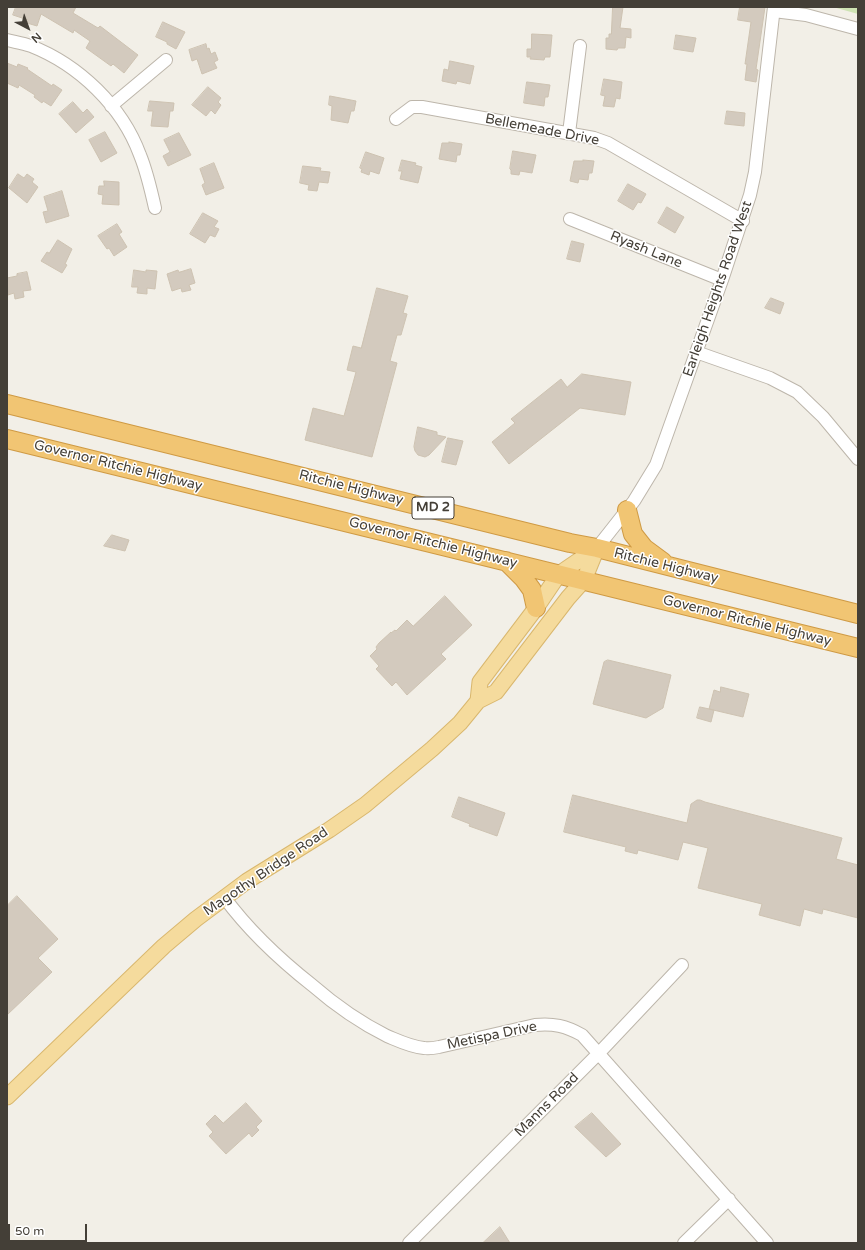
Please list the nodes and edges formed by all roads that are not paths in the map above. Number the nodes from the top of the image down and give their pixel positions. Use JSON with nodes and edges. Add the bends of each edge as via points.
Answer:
{"nodes":[{"id":1,"x":774,"y":9,"type":"edge"},
{"id":2,"x":858,"y":29,"type":"edge"},
{"id":3,"x":7,"y":40,"type":"edge"},
{"id":4,"x":580,"y":46,"type":"dead end"},
{"id":5,"x":166,"y":60,"type":"dead end"},
{"id":6,"x":111,"y":106,"type":"junction"},
{"id":7,"x":396,"y":119,"type":"dead end"},
{"id":8,"x":569,"y":133,"type":"junction"},
{"id":9,"x":155,"y":208,"type":"dead end"},
{"id":10,"x":570,"y":219,"type":"dead end"},
{"id":11,"x":743,"y":221,"type":"junction"},
{"id":12,"x":722,"y":280,"type":"junction"},
{"id":13,"x":696,"y":352,"type":"junction"},
{"id":14,"x":7,"y":404,"type":"edge"},
{"id":15,"x":7,"y":439,"type":"edge"},
{"id":16,"x":858,"y":459,"type":"edge"},
{"id":17,"x":627,"y":510,"type":"junction"},
{"id":18,"x":597,"y":548,"type":"junction"},
{"id":19,"x":505,"y":561,"type":"junction"},
{"id":20,"x":670,"y":567,"type":"junction"},
{"id":21,"x":559,"y":574,"type":"junction"},
{"id":22,"x":584,"y":580,"type":"junction"},
{"id":23,"x":536,"y":608,"type":"junction"},
{"id":24,"x":858,"y":614,"type":"edge"},
{"id":25,"x":858,"y":648,"type":"edge"},
{"id":26,"x":478,"y":701,"type":"junction"},
{"id":27,"x":224,"y":897,"type":"junction"},
{"id":28,"x":682,"y":965,"type":"dead end"},
{"id":29,"x":599,"y":1053,"type":"junction"},
{"id":30,"x":7,"y":1097,"type":"edge"},
{"id":31,"x":729,"y":1199,"type":"junction"},
{"id":32,"x":409,"y":1243,"type":"edge"},
{"id":33,"x":684,"y":1243,"type":"edge"},
{"id":34,"x":767,"y":1243,"type":"edge"}],
"edges":[{"from":1,"to":2,"type":"street"},
{"from":1,"to":11,"type":"street","name":"Earleigh Heights Road West","via":[[755,172]]},
{"from":3,"to":6,"type":"street","via":[[29,46],[69,66],[91,83]]},
{"from":4,"to":8,"type":"street"},
{"from":5,"to":6,"type":"street"},
{"from":6,"to":9,"type":"street","via":[[133,138],[140,154]]},
{"from":7,"to":8,"type":"street","name":"Bellemeade Drive","via":[[412,107],[422,107]]},
{"from":8,"to":11,"type":"street","name":"Bellemeade Drive","via":[[608,143]]},
{"from":10,"to":12,"type":"street","name":"Ryash Lane"},
{"from":11,"to":12,"type":"street","name":"Earleigh Heights Road West"},
{"from":12,"to":13,"type":"street","name":"Earleigh Heights Road West"},
{"from":13,"to":16,"type":"street","via":[[770,378],[797,392],[823,417]]},
{"from":13,"to":17,"type":"street","name":"Earleigh Heights Road West","via":[[656,464]]},
{"from":14,"to":18,"type":"highway","name":"Ritchie Highway","number":"MD 2"},
{"from":15,"to":19,"type":"highway","name":"Governor Ritchie Highway","number":"MD 2"},
{"from":17,"to":18,"type":"street","name":"Earleigh Heights Road West"},
{"from":17,"to":20,"type":"highway","via":[[633,534],[644,548]]},
{"from":18,"to":20,"type":"highway","name":"Ritchie Highway","number":"MD 2"},
{"from":18,"to":21,"type":"main road"},
{"from":18,"to":22,"type":"main road","name":"Magothy Bridge Road"},
{"from":19,"to":21,"type":"highway","name":"Governor Ritchie Highway","number":"MD 2"},
{"from":19,"to":23,"type":"highway","via":[[532,590]]},
{"from":20,"to":24,"type":"highway","name":"Ritchie Highway","number":"MD 2"},
{"from":21,"to":22,"type":"highway","name":"Governor Ritchie Highway","number":"MD 2"},
{"from":21,"to":23,"type":"main road"},
{"from":22,"to":25,"type":"highway","name":"Governor Ritchie Highway","number":"MD 2"},
{"from":22,"to":26,"type":"main road","name":"Magothy Bridge Road","via":[[496,692]]},
{"from":23,"to":26,"type":"main road","via":[[480,682]]},
{"from":26,"to":27,"type":"main road","name":"Magothy Bridge Road","via":[[460,723],[432,749],[370,801]]},
{"from":27,"to":29,"type":"street","name":"Metispa Drive","via":[[252,931],[285,964],[340,1008],[396,1040],[411,1046],[439,1047],[548,1024],[582,1035]]},
{"from":27,"to":30,"type":"main road","name":"Magothy Bridge Road","via":[[164,946]]},
{"from":28,"to":29,"type":"street","name":"Manns Road"},
{"from":29,"to":31,"type":"street","name":"Metispa Drive"},
{"from":29,"to":32,"type":"street","name":"Manns Road"},
{"from":31,"to":33,"type":"street"},
{"from":31,"to":34,"type":"street","name":"Metispa Drive"}]}
